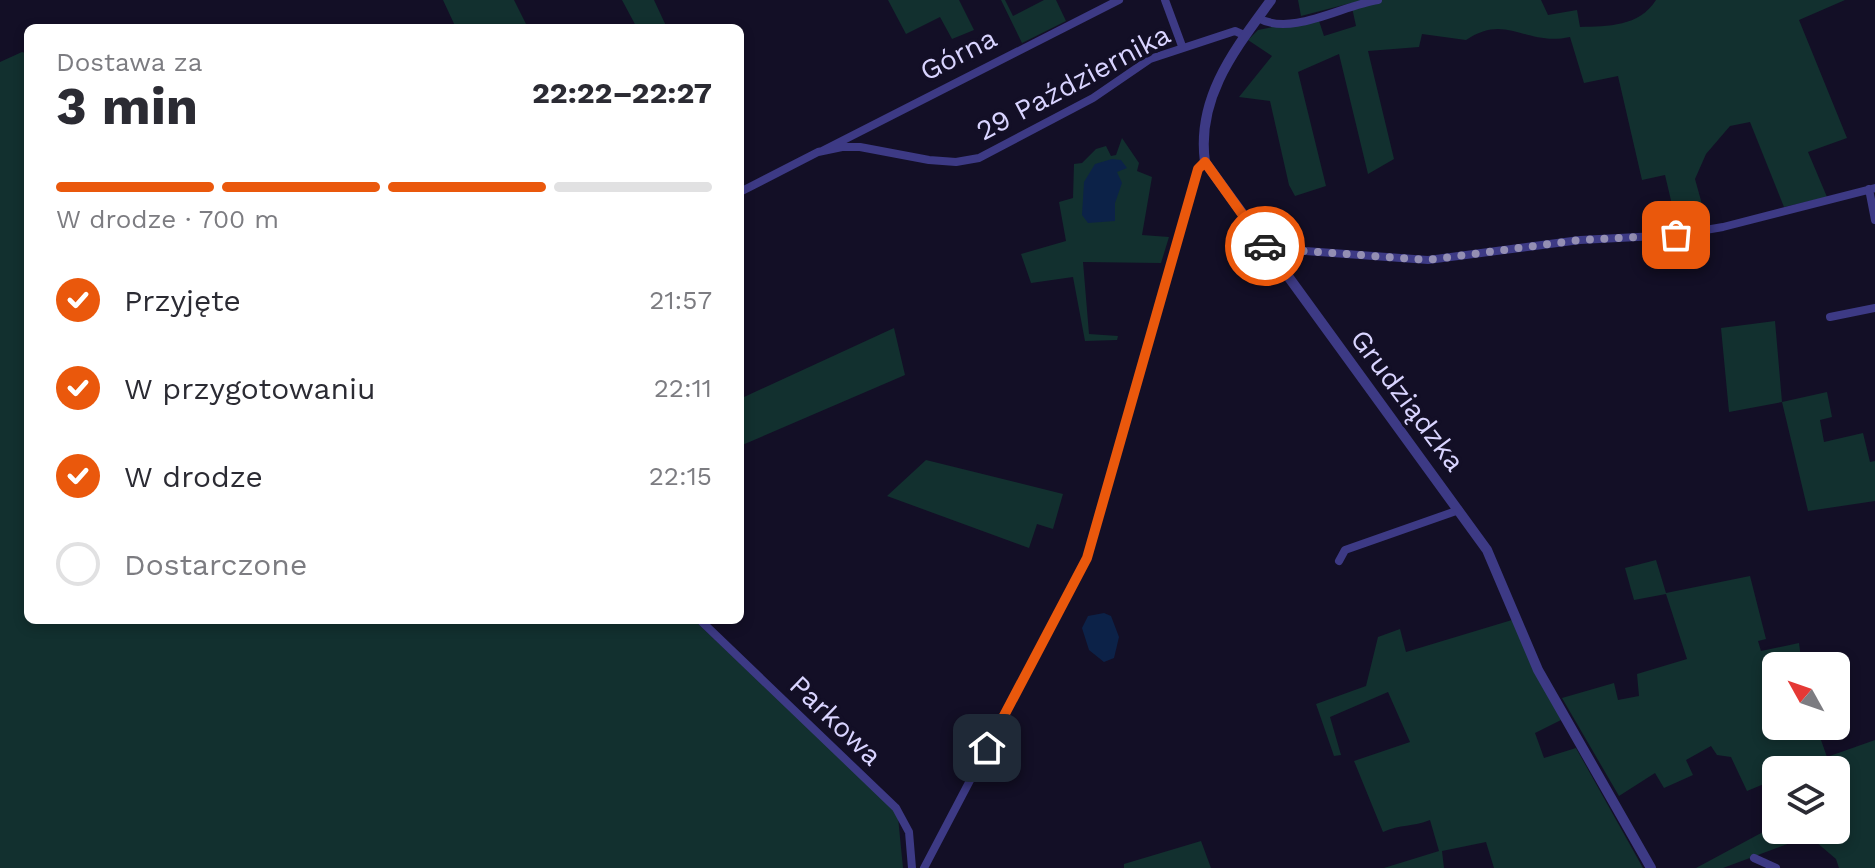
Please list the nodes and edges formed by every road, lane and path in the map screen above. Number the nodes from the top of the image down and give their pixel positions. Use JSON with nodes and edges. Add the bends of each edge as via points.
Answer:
{"nodes":[{"id":1,"x":1119,"y":0,"type":"edge"},
{"id":2,"x":1165,"y":0,"type":"edge"},
{"id":3,"x":1271,"y":0,"type":"edge"},
{"id":4,"x":1378,"y":0,"type":"edge"},
{"id":5,"x":1258,"y":18,"type":"junction"},
{"id":6,"x":1244,"y":35,"type":"junction"},
{"id":7,"x":1182,"y":46,"type":"junction"},
{"id":8,"x":821,"y":152,"type":"junction"},
{"id":9,"x":1205,"y":162,"type":"junction"},
{"id":10,"x":1872,"y":188,"type":"edge"},
{"id":11,"x":744,"y":190,"type":"edge"},
{"id":12,"x":1875,"y":220,"type":"edge"},
{"id":13,"x":1270,"y":253,"type":"junction"},
{"id":14,"x":1875,"y":308,"type":"edge"},
{"id":15,"x":1830,"y":317,"type":"dead end"},
{"id":16,"x":1459,"y":510,"type":"junction"},
{"id":17,"x":1339,"y":561,"type":"dead end"},
{"id":18,"x":704,"y":624,"type":"edge"},
{"id":19,"x":1754,"y":858,"type":"dead end"},
{"id":20,"x":912,"y":868,"type":"edge"},
{"id":21,"x":924,"y":868,"type":"edge"},
{"id":22,"x":1651,"y":868,"type":"edge"},
{"id":23,"x":1776,"y":868,"type":"edge"}],
"edges":[{"from":1,"to":8,"type":"street","name":"Górna"},
{"from":2,"to":7,"type":"street"},
{"from":3,"to":5,"type":"street"},
{"from":4,"to":5,"type":"street","via":[[1297,22],[1274,24]]},
{"from":5,"to":6,"type":"street"},
{"from":6,"to":7,"type":"street","name":"29 Października","via":[[1235,31]]},
{"from":6,"to":9,"type":"street","via":[[1211,99]]},
{"from":7,"to":8,"type":"street","name":"29 Października","via":[[1150,59],[1093,98],[979,158],[929,160],[860,147]]},
{"from":8,"to":11,"type":"street","name":"29 Października"},
{"from":9,"to":13,"type":"street","name":"Grudziądzka"},
{"from":9,"to":21,"type":"street","via":[[1198,169],[1161,291],[1087,558]]},
{"from":10,"to":12,"type":"street"},
{"from":10,"to":13,"type":"street","via":[[1676,235],[1580,240],[1428,260],[1278,249]]},
{"from":13,"to":16,"type":"street","name":"Grudziądzka"},
{"from":14,"to":15,"type":"street"},
{"from":16,"to":17,"type":"street","via":[[1345,550]]},
{"from":16,"to":22,"type":"street","name":"Grudziądzka","via":[[1497,567],[1538,670]]},
{"from":18,"to":20,"type":"street","name":"Parkowa","via":[[896,808],[909,832]]},
{"from":19,"to":23,"type":"street"}]}
